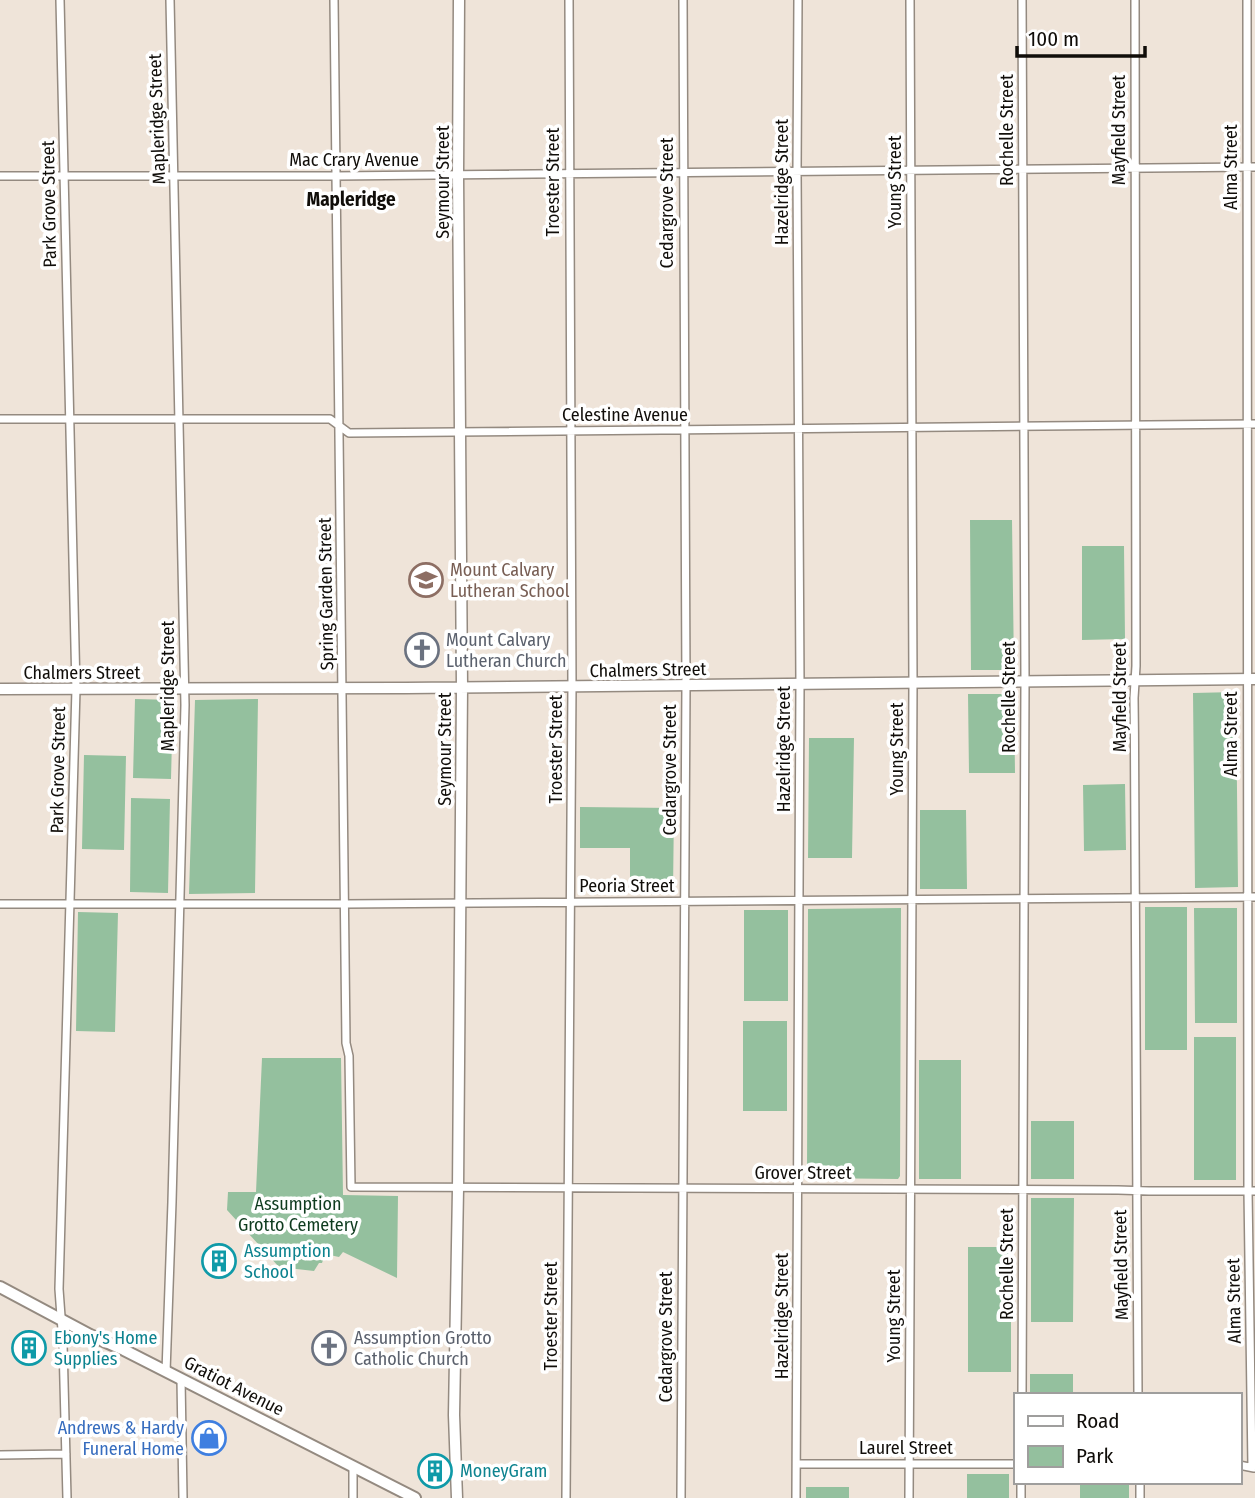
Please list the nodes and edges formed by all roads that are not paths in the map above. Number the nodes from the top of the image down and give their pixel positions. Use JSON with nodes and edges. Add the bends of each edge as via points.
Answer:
{"nodes":[{"id":1,"x":60,"y":0,"type":"edge"},
{"id":2,"x":170,"y":0,"type":"edge"},
{"id":3,"x":334,"y":0,"type":"edge"},
{"id":4,"x":459,"y":0,"type":"edge"},
{"id":5,"x":569,"y":0,"type":"edge"},
{"id":6,"x":683,"y":0,"type":"edge"},
{"id":7,"x":797,"y":0,"type":"edge"},
{"id":8,"x":910,"y":0,"type":"edge"},
{"id":9,"x":1023,"y":0,"type":"edge"},
{"id":10,"x":1135,"y":0,"type":"edge"},
{"id":11,"x":1247,"y":0,"type":"edge"},
{"id":12,"x":1251,"y":167,"type":"edge"},
{"id":13,"x":1135,"y":168,"type":"junction"},
{"id":14,"x":1022,"y":169,"type":"junction"},
{"id":15,"x":910,"y":170,"type":"junction"},
{"id":16,"x":797,"y":171,"type":"junction"},
{"id":17,"x":683,"y":172,"type":"junction"},
{"id":18,"x":569,"y":174,"type":"junction"},
{"id":19,"x":458,"y":175,"type":"junction"},
{"id":20,"x":0,"y":176,"type":"edge"},
{"id":21,"x":64,"y":176,"type":"junction"},
{"id":22,"x":175,"y":176,"type":"junction"},
{"id":23,"x":336,"y":176,"type":"junction"},
{"id":24,"x":0,"y":419,"type":"edge"},
{"id":25,"x":70,"y":419,"type":"junction"},
{"id":26,"x":180,"y":419,"type":"junction"},
{"id":27,"x":1251,"y":424,"type":"edge"},
{"id":28,"x":1135,"y":425,"type":"junction"},
{"id":29,"x":340,"y":426,"type":"junction"},
{"id":30,"x":1023,"y":426,"type":"junction"},
{"id":31,"x":912,"y":427,"type":"junction"},
{"id":32,"x":799,"y":429,"type":"junction"},
{"id":33,"x":685,"y":430,"type":"junction"},
{"id":34,"x":570,"y":431,"type":"junction"},
{"id":35,"x":460,"y":432,"type":"junction"},
{"id":36,"x":1251,"y":680,"type":"edge"},
{"id":37,"x":1135,"y":681,"type":"junction"},
{"id":38,"x":1025,"y":682,"type":"junction"},
{"id":39,"x":913,"y":683,"type":"junction"},
{"id":40,"x":800,"y":684,"type":"junction"},
{"id":41,"x":686,"y":685,"type":"junction"},
{"id":42,"x":461,"y":687,"type":"junction"},
{"id":43,"x":572,"y":687,"type":"junction"},
{"id":44,"x":0,"y":689,"type":"edge"},
{"id":45,"x":76,"y":689,"type":"junction"},
{"id":46,"x":185,"y":689,"type":"junction"},
{"id":47,"x":343,"y":689,"type":"junction"},
{"id":48,"x":1252,"y":897,"type":"edge"},
{"id":49,"x":1136,"y":898,"type":"junction"},
{"id":50,"x":1024,"y":899,"type":"junction"},
{"id":51,"x":912,"y":900,"type":"junction"},
{"id":52,"x":685,"y":901,"type":"junction"},
{"id":53,"x":800,"y":901,"type":"junction"},
{"id":54,"x":570,"y":902,"type":"junction"},
{"id":55,"x":460,"y":903,"type":"junction"},
{"id":56,"x":0,"y":904,"type":"edge"},
{"id":57,"x":70,"y":904,"type":"junction"},
{"id":58,"x":180,"y":904,"type":"junction"},
{"id":59,"x":345,"y":904,"type":"junction"},
{"id":60,"x":351,"y":1188,"type":"joint"},
{"id":61,"x":458,"y":1189,"type":"junction"},
{"id":62,"x":568,"y":1189,"type":"junction"},
{"id":63,"x":683,"y":1189,"type":"junction"},
{"id":64,"x":798,"y":1189,"type":"junction"},
{"id":65,"x":910,"y":1189,"type":"junction"},
{"id":66,"x":1023,"y":1189,"type":"junction"},
{"id":67,"x":1135,"y":1191,"type":"junction"},
{"id":68,"x":1251,"y":1191,"type":"edge"},
{"id":69,"x":0,"y":1287,"type":"edge"},
{"id":70,"x":61,"y":1318,"type":"junction"},
{"id":71,"x":166,"y":1372,"type":"junction"},
{"id":72,"x":181,"y":1379,"type":"junction"},
{"id":73,"x":1022,"y":1393,"type":"edge"},
{"id":74,"x":1138,"y":1393,"type":"edge"},
{"id":75,"x":66,"y":1454,"type":"junction"},
{"id":76,"x":0,"y":1455,"type":"edge"},
{"id":77,"x":797,"y":1464,"type":"junction"},
{"id":78,"x":909,"y":1464,"type":"junction"},
{"id":79,"x":1014,"y":1464,"type":"edge"},
{"id":80,"x":353,"y":1467,"type":"junction"},
{"id":81,"x":1253,"y":1468,"type":"edge"},
{"id":82,"x":67,"y":1498,"type":"edge"},
{"id":83,"x":183,"y":1498,"type":"edge"},
{"id":84,"x":353,"y":1498,"type":"edge"},
{"id":85,"x":415,"y":1498,"type":"edge"},
{"id":86,"x":457,"y":1498,"type":"edge"},
{"id":87,"x":566,"y":1498,"type":"edge"},
{"id":88,"x":681,"y":1498,"type":"edge"},
{"id":89,"x":796,"y":1498,"type":"edge"},
{"id":90,"x":909,"y":1498,"type":"edge"}],
"edges":[{"from":1,"to":21,"type":"street","name":"Park Grove Street"},
{"from":2,"to":22,"type":"street","name":"Mapleridge Street"},
{"from":3,"to":23,"type":"street","name":"Spring Garden Street"},
{"from":4,"to":19,"type":"street","name":"Seymour Street"},
{"from":5,"to":18,"type":"street","name":"Troester Street"},
{"from":6,"to":17,"type":"street","name":"Cedargrove Street"},
{"from":7,"to":16,"type":"street","name":"Hazelridge Street"},
{"from":8,"to":15,"type":"street","name":"Young Street"},
{"from":9,"to":14,"type":"street","name":"Rochelle Street"},
{"from":10,"to":13,"type":"street","name":"Mayfield Street"},
{"from":11,"to":12,"type":"street","name":"Alma Street"},
{"from":12,"to":13,"type":"street","name":"Mac Crary Avenue"},
{"from":12,"to":27,"type":"street","name":"Alma Street"},
{"from":13,"to":14,"type":"street","name":"Mac Crary Avenue"},
{"from":13,"to":28,"type":"street","name":"Mayfield Street"},
{"from":14,"to":15,"type":"street","name":"Mac Crary Avenue"},
{"from":14,"to":30,"type":"street","name":"Rochelle Street"},
{"from":15,"to":16,"type":"street","name":"Mac Crary Avenue"},
{"from":15,"to":31,"type":"street","name":"Young Street"},
{"from":16,"to":17,"type":"street","name":"Mac Crary Avenue"},
{"from":16,"to":32,"type":"street","name":"Hazelridge Street"},
{"from":17,"to":18,"type":"street","name":"Mac Crary Avenue"},
{"from":17,"to":33,"type":"street","name":"Cedargrove Street"},
{"from":18,"to":19,"type":"street","name":"Mac Crary Avenue"},
{"from":18,"to":34,"type":"street","name":"Troester Street"},
{"from":19,"to":23,"type":"street","name":"Mac Crary Avenue"},
{"from":19,"to":35,"type":"street","name":"Seymour Street"},
{"from":20,"to":21,"type":"street","name":"Mac Crary Avenue"},
{"from":21,"to":22,"type":"street","name":"Mac Crary Avenue"},
{"from":21,"to":25,"type":"street","name":"Park Grove Street"},
{"from":22,"to":23,"type":"street","name":"Mac Crary Avenue"},
{"from":22,"to":26,"type":"street","name":"Mapleridge Street"},
{"from":23,"to":29,"type":"street","name":"Spring Garden Street"},
{"from":24,"to":25,"type":"street","name":"Celestine Avenue"},
{"from":25,"to":26,"type":"street","name":"Celestine Avenue"},
{"from":25,"to":45,"type":"street","name":"Park Grove Street"},
{"from":26,"to":29,"type":"street","name":"Celestine Avenue","via":[[330,419]]},
{"from":26,"to":46,"type":"street","name":"Mapleridge Street"},
{"from":27,"to":28,"type":"street","name":"Celestine Avenue"},
{"from":27,"to":36,"type":"street","name":"Alma Street"},
{"from":28,"to":30,"type":"street","name":"Celestine Avenue"},
{"from":28,"to":37,"type":"street","name":"Mayfield Street"},
{"from":29,"to":35,"type":"street","name":"Celestine Avenue","via":[[349,433]]},
{"from":29,"to":47,"type":"street","name":"Spring Garden Street"},
{"from":30,"to":31,"type":"street","name":"Celestine Avenue"},
{"from":30,"to":38,"type":"street","name":"Rochelle Street"},
{"from":31,"to":32,"type":"street","name":"Celestine Avenue"},
{"from":31,"to":39,"type":"street","name":"Young Street"},
{"from":32,"to":33,"type":"street","name":"Celestine Avenue"},
{"from":32,"to":40,"type":"street","name":"Hazelridge Street"},
{"from":33,"to":34,"type":"street","name":"Celestine Avenue"},
{"from":33,"to":41,"type":"street","name":"Cedargrove Street"},
{"from":34,"to":35,"type":"street","name":"Celestine Avenue"},
{"from":34,"to":43,"type":"street","name":"Troester Street"},
{"from":35,"to":42,"type":"street","name":"Seymour Street"},
{"from":36,"to":37,"type":"street","name":"Chalmers Street"},
{"from":36,"to":48,"type":"street","name":"Alma Street"},
{"from":37,"to":38,"type":"street","name":"Chalmers Street"},
{"from":37,"to":49,"type":"street","name":"Mayfield Street"},
{"from":38,"to":39,"type":"street","name":"Chalmers Street"},
{"from":38,"to":50,"type":"street","name":"Rochelle Street"},
{"from":39,"to":40,"type":"street","name":"Chalmers Street"},
{"from":39,"to":51,"type":"street","name":"Young Street"},
{"from":40,"to":41,"type":"street","name":"Chalmers Street"},
{"from":40,"to":53,"type":"street","name":"Hazelridge Street"},
{"from":41,"to":43,"type":"street","name":"Chalmers Street"},
{"from":41,"to":52,"type":"street","name":"Cedargrove Street"},
{"from":42,"to":43,"type":"street","name":"Chalmers Street"},
{"from":42,"to":47,"type":"street","name":"Chalmers Street"},
{"from":42,"to":55,"type":"street","name":"Seymour Street"},
{"from":43,"to":54,"type":"street","name":"Troester Street"},
{"from":44,"to":45,"type":"street","name":"Chalmers Street"},
{"from":45,"to":46,"type":"street","name":"Chalmers Street"},
{"from":45,"to":57,"type":"street","name":"Park Grove Street"},
{"from":46,"to":47,"type":"street","name":"Chalmers Street"},
{"from":46,"to":58,"type":"street","name":"Mapleridge Street"},
{"from":47,"to":59,"type":"street","name":"Spring Garden Street"},
{"from":48,"to":49,"type":"street","name":"Peoria Street"},
{"from":48,"to":68,"type":"street","name":"Alma Street"},
{"from":49,"to":50,"type":"street","name":"Peoria Street"},
{"from":49,"to":67,"type":"street","name":"Mayfield Street"},
{"from":50,"to":51,"type":"street","name":"Peoria Street"},
{"from":50,"to":66,"type":"street","name":"Rochelle Street"},
{"from":51,"to":53,"type":"street","name":"Peoria Street"},
{"from":51,"to":65,"type":"street","name":"Young Street"},
{"from":52,"to":53,"type":"street","name":"Peoria Street"},
{"from":52,"to":54,"type":"street","name":"Peoria Street"},
{"from":52,"to":63,"type":"street","name":"Cedargrove Street"},
{"from":53,"to":64,"type":"street","name":"Hazelridge Street"},
{"from":54,"to":55,"type":"street","name":"Peoria Street"},
{"from":54,"to":62,"type":"street","name":"Troester Street"},
{"from":55,"to":59,"type":"street","name":"Peoria Street"},
{"from":55,"to":61,"type":"street","name":"Seymour Street"},
{"from":56,"to":57,"type":"street","name":"Peoria Street"},
{"from":57,"to":58,"type":"street","name":"Peoria Street"},
{"from":57,"to":70,"type":"street","name":"Park Grove Street"},
{"from":58,"to":59,"type":"street","name":"Peoria Street"},
{"from":58,"to":71,"type":"street","name":"Mapleridge Street"},
{"from":59,"to":60,"type":"street","name":"Spring Garden Street"},
{"from":60,"to":61,"type":"street","name":"Grover Street"},
{"from":61,"to":62,"type":"street","name":"Grover Street"},
{"from":61,"to":86,"type":"street","name":"Seymour Street"},
{"from":62,"to":63,"type":"street","name":"Grover Street"},
{"from":62,"to":87,"type":"street","name":"Troester Street"},
{"from":63,"to":64,"type":"street","name":"Grover Street"},
{"from":63,"to":88,"type":"street","name":"Cedargrove Street"},
{"from":64,"to":65,"type":"street","name":"Grover Street"},
{"from":64,"to":77,"type":"street","name":"Hazelridge Street"},
{"from":65,"to":66,"type":"street","name":"Grover Street"},
{"from":65,"to":78,"type":"street","name":"Young Street"},
{"from":66,"to":67,"type":"street","name":"Grover Street"},
{"from":66,"to":73,"type":"street","name":"Rochelle Street"},
{"from":67,"to":68,"type":"street","name":"Grover Street"},
{"from":67,"to":74,"type":"street","name":"Mayfield Street"},
{"from":68,"to":81,"type":"street","name":"Alma Street"},
{"from":69,"to":70,"type":"main road","name":"Gratiot Avenue"},
{"from":70,"to":71,"type":"main road","name":"Gratiot Avenue"},
{"from":70,"to":75,"type":"street","name":"Park Grove Street"},
{"from":71,"to":72,"type":"main road","name":"Gratiot Avenue"},
{"from":72,"to":80,"type":"main road","name":"Gratiot Avenue"},
{"from":72,"to":83,"type":"street"},
{"from":75,"to":76,"type":"street"},
{"from":75,"to":82,"type":"street","name":"Park Grove Street"},
{"from":77,"to":78,"type":"street","name":"Laurel Street"},
{"from":77,"to":89,"type":"street","name":"Hazelridge Street"},
{"from":78,"to":79,"type":"street","name":"Laurel Street"},
{"from":78,"to":90,"type":"street","name":"Young Street"},
{"from":80,"to":84,"type":"street"},
{"from":80,"to":85,"type":"main road","name":"Gratiot Avenue"}]}
